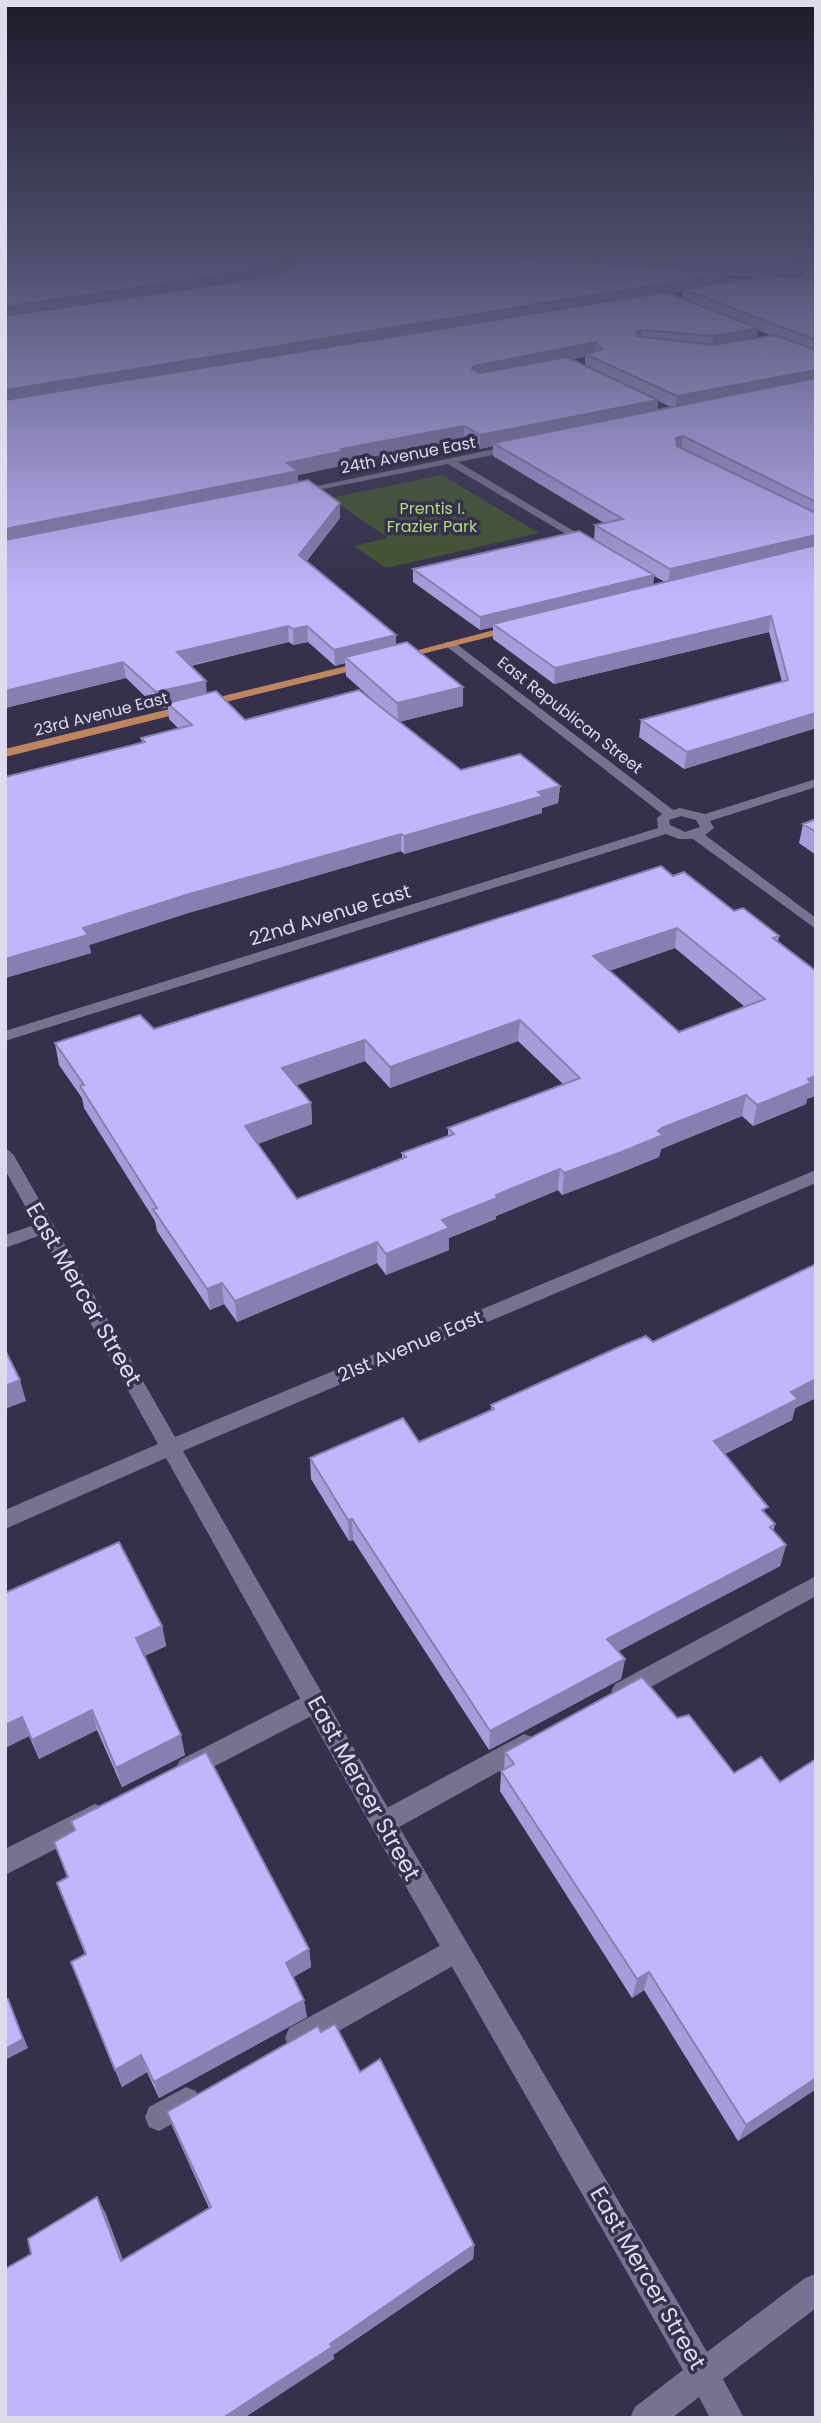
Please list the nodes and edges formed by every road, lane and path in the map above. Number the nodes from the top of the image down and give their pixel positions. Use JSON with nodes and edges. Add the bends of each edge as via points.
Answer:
{"nodes":[{"id":1,"x":529,"y":444,"type":"edge"},
{"id":2,"x":450,"y":461,"type":"junction"},
{"id":3,"x":289,"y":493,"type":"edge"},
{"id":4,"x":595,"y":548,"type":"edge"},
{"id":5,"x":533,"y":624,"type":"edge"},
{"id":6,"x":450,"y":644,"type":"junction"},
{"id":7,"x":390,"y":659,"type":"edge"},
{"id":8,"x":377,"y":662,"type":"edge"},
{"id":9,"x":5,"y":753,"type":"edge"},
{"id":10,"x":816,"y":783,"type":"edge"},
{"id":11,"x":670,"y":814,"type":"junction"},
{"id":12,"x":703,"y":819,"type":"junction"},
{"id":13,"x":666,"y":830,"type":"junction"},
{"id":14,"x":696,"y":835,"type":"junction"},
{"id":15,"x":816,"y":925,"type":"edge"},
{"id":16,"x":5,"y":1036,"type":"edge"},
{"id":17,"x":5,"y":1154,"type":"edge"},
{"id":18,"x":816,"y":1177,"type":"edge"},
{"id":19,"x":46,"y":1227,"type":"junction"},
{"id":20,"x":5,"y":1242,"type":"edge"},
{"id":21,"x":171,"y":1447,"type":"junction"},
{"id":22,"x":5,"y":1520,"type":"edge"},
{"id":23,"x":816,"y":1585,"type":"edge"},
{"id":24,"x":315,"y":1702,"type":"junction"},
{"id":25,"x":600,"y":1703,"type":"edge"},
{"id":26,"x":540,"y":1736,"type":"edge"},
{"id":27,"x":173,"y":1776,"type":"edge"},
{"id":28,"x":113,"y":1807,"type":"edge"},
{"id":29,"x":383,"y":1823,"type":"junction"},
{"id":30,"x":5,"y":1863,"type":"edge"},
{"id":31,"x":456,"y":1950,"type":"junction"},
{"id":32,"x":274,"y":2052,"type":"edge"},
{"id":33,"x":205,"y":2091,"type":"edge"},
{"id":34,"x":159,"y":2117,"type":"dead end"},
{"id":35,"x":816,"y":2289,"type":"edge"},
{"id":36,"x":704,"y":2375,"type":"junction"},
{"id":37,"x":646,"y":2418,"type":"edge"},
{"id":38,"x":728,"y":2418,"type":"edge"}],
"edges":[{"from":1,"to":2,"type":"street","name":"24th Avenue East"},
{"from":2,"to":3,"type":"street","name":"24th Avenue East"},
{"from":2,"to":4,"type":"street"},
{"from":5,"to":6,"type":"main road"},
{"from":6,"to":7,"type":"main road"},
{"from":6,"to":11,"type":"street","name":"East Republican Street"},
{"from":8,"to":9,"type":"main road","name":"23rd Avenue East"},
{"from":10,"to":12,"type":"street"},
{"from":11,"to":12,"type":"street","via":[[688,813]]},
{"from":11,"to":13,"type":"street","via":[[662,822]]},
{"from":12,"to":14,"type":"street","via":[[707,828]]},
{"from":13,"to":14,"type":"street"},
{"from":13,"to":16,"type":"street","name":"22nd Avenue East"},
{"from":14,"to":15,"type":"street"},
{"from":17,"to":19,"type":"street","name":"East Mercer Street"},
{"from":18,"to":21,"type":"street","name":"21st Avenue East"},
{"from":19,"to":20,"type":"street"},
{"from":19,"to":21,"type":"street","name":"East Mercer Street"},
{"from":21,"to":22,"type":"street","name":"21st Avenue East"},
{"from":21,"to":24,"type":"street","name":"East Mercer Street"},
{"from":23,"to":25,"type":"street"},
{"from":24,"to":27,"type":"street"},
{"from":24,"to":29,"type":"street","name":"East Mercer Street"},
{"from":26,"to":29,"type":"street"},
{"from":28,"to":30,"type":"street"},
{"from":29,"to":31,"type":"street","name":"East Mercer Street"},
{"from":31,"to":32,"type":"street"},
{"from":31,"to":36,"type":"street","name":"East Mercer Street"},
{"from":33,"to":34,"type":"street"},
{"from":35,"to":36,"type":"street"},
{"from":36,"to":37,"type":"street"},
{"from":36,"to":38,"type":"street","name":"East Mercer Street"}]}
